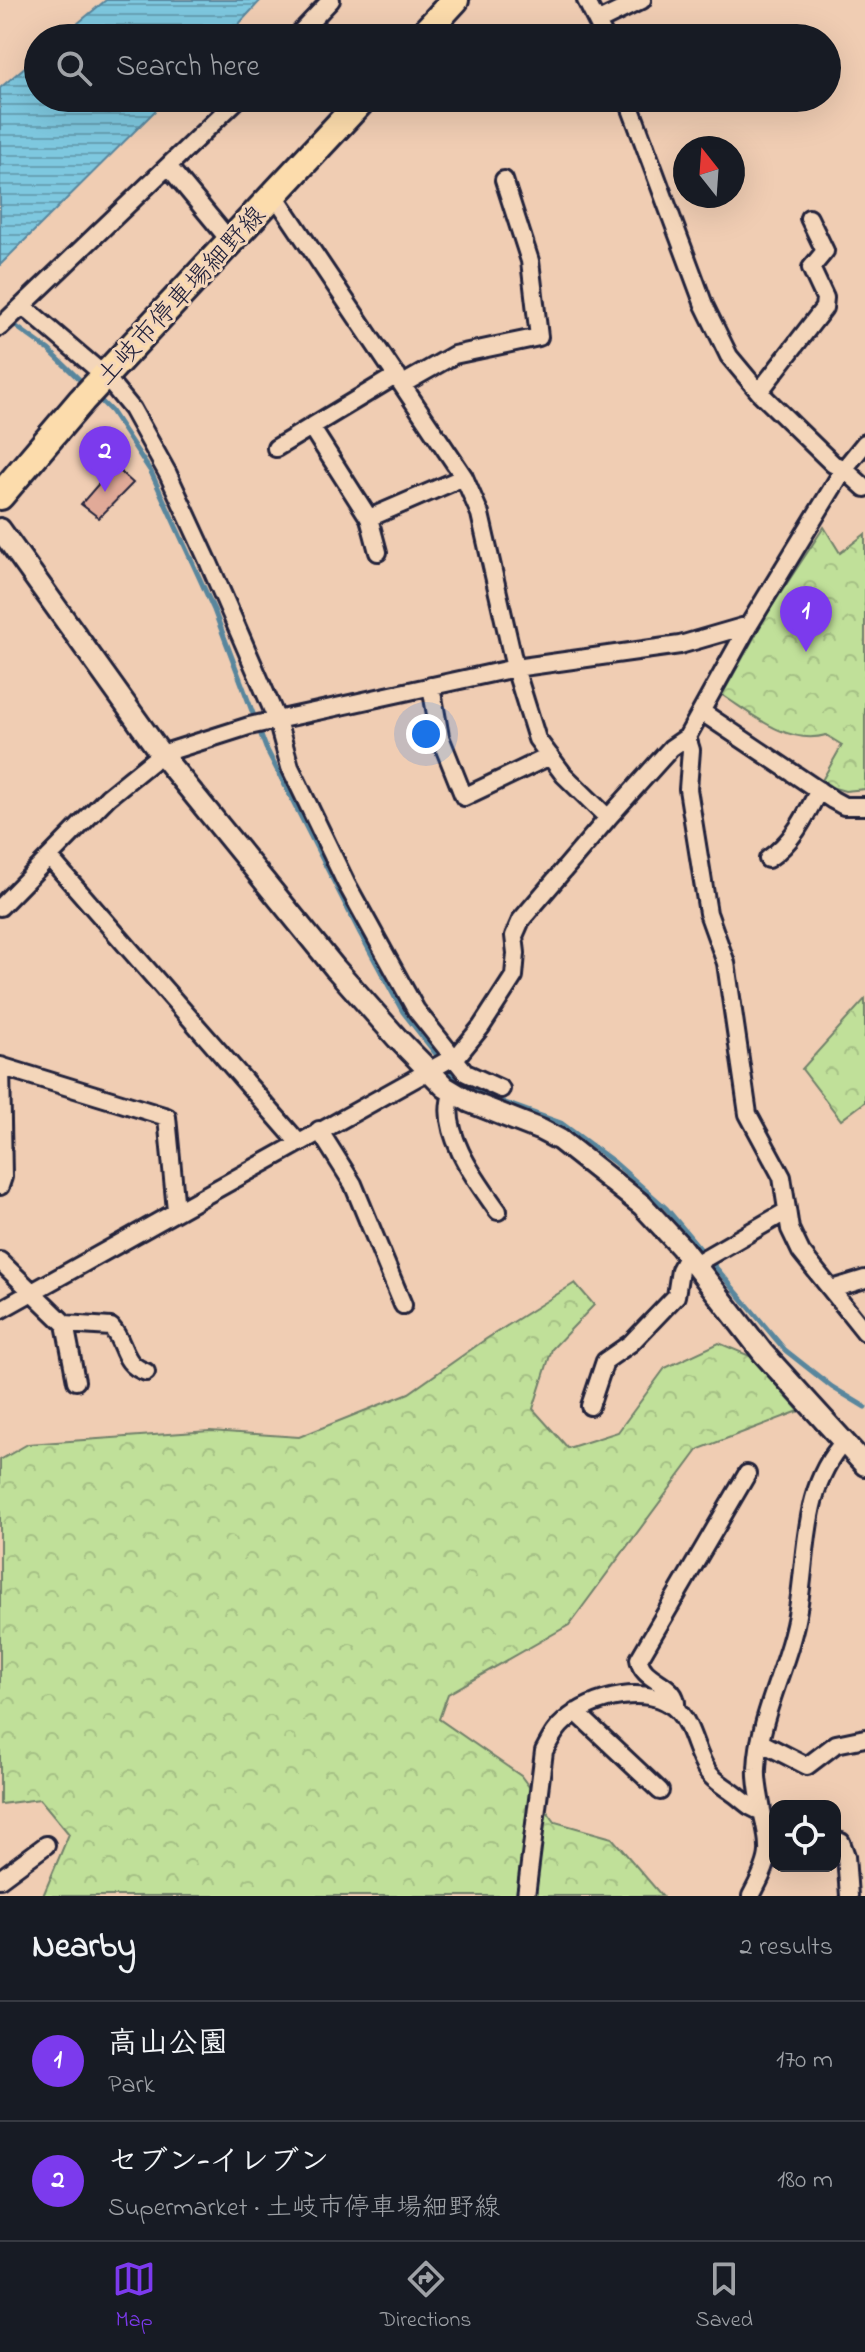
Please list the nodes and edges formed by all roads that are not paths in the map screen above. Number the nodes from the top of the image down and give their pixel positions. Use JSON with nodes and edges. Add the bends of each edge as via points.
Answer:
{"nodes":[{"id":1,"x":331,"y":0,"type":"edge"},
{"id":2,"x":455,"y":0,"type":"edge"},
{"id":3,"x":586,"y":0,"type":"edge"},
{"id":4,"x":642,"y":0,"type":"edge"},
{"id":5,"x":599,"y":21,"type":"junction"},
{"id":6,"x":308,"y":24,"type":"edge"},
{"id":7,"x":433,"y":24,"type":"edge"},
{"id":8,"x":600,"y":24,"type":"edge"},
{"id":9,"x":224,"y":112,"type":"edge"},
{"id":10,"x":351,"y":112,"type":"edge"},
{"id":11,"x":632,"y":112,"type":"edge"},
{"id":12,"x":168,"y":166,"type":"junction"},
{"id":13,"x":504,"y":180,"type":"dead end"},
{"id":14,"x":274,"y":194,"type":"junction"},
{"id":15,"x":809,"y":218,"type":"dead end"},
{"id":16,"x":230,"y":241,"type":"junction"},
{"id":17,"x":19,"y":310,"type":"junction"},
{"id":18,"x":0,"y":327,"type":"edge"},
{"id":19,"x":400,"y":380,"type":"junction"},
{"id":20,"x":95,"y":386,"type":"junction"},
{"id":21,"x":759,"y":392,"type":"junction"},
{"id":22,"x":311,"y":427,"type":"junction"},
{"id":23,"x":865,"y":443,"type":"edge"},
{"id":24,"x":276,"y":448,"type":"dead end"},
{"id":25,"x":844,"y":469,"type":"junction"},
{"id":26,"x":464,"y":477,"type":"junction"},
{"id":27,"x":865,"y":488,"type":"edge"},
{"id":28,"x":0,"y":496,"type":"edge"},
{"id":29,"x":369,"y":518,"type":"junction"},
{"id":30,"x":0,"y":529,"type":"edge"},
{"id":31,"x":378,"y":552,"type":"dead end"},
{"id":32,"x":749,"y":625,"type":"junction"},
{"id":33,"x":515,"y":668,"type":"junction"},
{"id":34,"x":431,"y":686,"type":"junction"},
{"id":35,"x":702,"y":712,"type":"junction"},
{"id":36,"x":273,"y":721,"type":"junction"},
{"id":37,"x":687,"y":737,"type":"junction"},
{"id":38,"x":161,"y":754,"type":"junction"},
{"id":39,"x":550,"y":756,"type":"junction"},
{"id":40,"x":819,"y":790,"type":"junction"},
{"id":41,"x":865,"y":806,"type":"edge"},
{"id":42,"x":608,"y":818,"type":"junction"},
{"id":43,"x":49,"y":857,"type":"junction"},
{"id":44,"x":768,"y":859,"type":"dead end"},
{"id":45,"x":0,"y":907,"type":"edge"},
{"id":46,"x":443,"y":1063,"type":"junction"},
{"id":47,"x":0,"y":1066,"type":"edge"},
{"id":48,"x":501,"y":1089,"type":"dead end"},
{"id":49,"x":453,"y":1092,"type":"junction"},
{"id":50,"x":319,"y":1130,"type":"junction"},
{"id":51,"x":298,"y":1142,"type":"junction"},
{"id":52,"x":0,"y":1186,"type":"edge"},
{"id":53,"x":176,"y":1210,"type":"junction"},
{"id":54,"x":498,"y":1211,"type":"dead end"},
{"id":55,"x":787,"y":1211,"type":"junction"},
{"id":56,"x":700,"y":1258,"type":"junction"},
{"id":57,"x":0,"y":1261,"type":"edge"},
{"id":58,"x":865,"y":1279,"type":"edge"},
{"id":59,"x":832,"y":1289,"type":"junction"},
{"id":60,"x":31,"y":1294,"type":"junction"},
{"id":61,"x":403,"y":1305,"type":"dead end"},
{"id":62,"x":0,"y":1310,"type":"edge"},
{"id":63,"x":65,"y":1324,"type":"junction"},
{"id":64,"x":865,"y":1332,"type":"edge"},
{"id":65,"x":146,"y":1372,"type":"dead end"},
{"id":66,"x":76,"y":1381,"type":"dead end"},
{"id":67,"x":590,"y":1406,"type":"dead end"},
{"id":68,"x":844,"y":1442,"type":"junction"},
{"id":69,"x":865,"y":1465,"type":"edge"},
{"id":70,"x":747,"y":1474,"type":"dead end"},
{"id":71,"x":676,"y":1708,"type":"junction"},
{"id":72,"x":576,"y":1712,"type":"junction"},
{"id":73,"x":865,"y":1738,"type":"edge"},
{"id":74,"x":760,"y":1742,"type":"junction"},
{"id":75,"x":660,"y":1791,"type":"dead end"},
{"id":76,"x":762,"y":1811,"type":"junction"},
{"id":77,"x":769,"y":1831,"type":"edge"},
{"id":78,"x":841,"y":1842,"type":"edge"},
{"id":79,"x":46,"y":1845,"type":"dead end"},
{"id":80,"x":769,"y":1853,"type":"edge"},
{"id":81,"x":0,"y":1879,"type":"edge"},
{"id":82,"x":526,"y":1896,"type":"edge"},
{"id":83,"x":751,"y":1896,"type":"edge"},
{"id":84,"x":849,"y":1896,"type":"edge"}],
"edges":[{"from":1,"to":6,"type":"street"},
{"from":2,"to":7,"type":"main road"},
{"from":3,"to":5,"type":"street"},
{"from":4,"to":5,"type":"street"},
{"from":5,"to":8,"type":"street"},
{"from":9,"to":12,"type":"street"},
{"from":10,"to":14,"type":"main road","name":"土岐市停車場細野線"},
{"from":11,"to":21,"type":"street","via":[[713,324],[729,356]]},
{"from":12,"to":16,"type":"street"},
{"from":12,"to":17,"type":"street"},
{"from":13,"to":19,"type":"street","via":[[530,261],[539,337],[454,355]]},
{"from":14,"to":16,"type":"main road","name":"土岐市停車場細野線"},
{"from":14,"to":19,"type":"street"},
{"from":15,"to":21,"type":"street","via":[[825,251],[811,268],[825,298],[824,308]]},
{"from":16,"to":20,"type":"main road","name":"土岐市停車場細野線"},
{"from":17,"to":18,"type":"street"},
{"from":17,"to":20,"type":"street"},
{"from":19,"to":22,"type":"street"},
{"from":19,"to":26,"type":"street"},
{"from":20,"to":28,"type":"main road","name":"土岐市停車場細野線"},
{"from":20,"to":36,"type":"street","via":[[132,409],[168,474]]},
{"from":21,"to":25,"type":"street"},
{"from":22,"to":24,"type":"street"},
{"from":22,"to":29,"type":"street"},
{"from":23,"to":25,"type":"street"},
{"from":25,"to":27,"type":"street"},
{"from":25,"to":32,"type":"street"},
{"from":26,"to":29,"type":"street"},
{"from":26,"to":33,"type":"street","via":[[480,514]]},
{"from":29,"to":31,"type":"street"},
{"from":30,"to":38,"type":"street"},
{"from":32,"to":33,"type":"street","via":[[680,645]]},
{"from":32,"to":35,"type":"street"},
{"from":33,"to":34,"type":"street"},
{"from":33,"to":39,"type":"street","via":[[537,739]]},
{"from":34,"to":36,"type":"street"},
{"from":34,"to":39,"type":"street","via":[[440,737],[464,797]]},
{"from":35,"to":37,"type":"street"},
{"from":35,"to":40,"type":"street"},
{"from":36,"to":38,"type":"street"},
{"from":36,"to":46,"type":"street","via":[[346,883]]},
{"from":37,"to":42,"type":"street"},
{"from":37,"to":55,"type":"street","via":[[688,789],[708,913],[726,963],[748,1114],[782,1177]]},
{"from":38,"to":43,"type":"street","via":[[108,797]]},
{"from":38,"to":46,"type":"street","via":[[335,968]]},
{"from":39,"to":42,"type":"street"},
{"from":40,"to":41,"type":"street","via":[[844,806]]},
{"from":40,"to":44,"type":"street","via":[[795,834]]},
{"from":42,"to":46,"type":"street","via":[[521,920],[514,936],[514,976],[459,1054]]},
{"from":43,"to":45,"type":"street"},
{"from":43,"to":51,"type":"street"},
{"from":46,"to":48,"type":"street"},
{"from":46,"to":49,"type":"street"},
{"from":46,"to":50,"type":"street"},
{"from":47,"to":52,"type":"street"},
{"from":47,"to":53,"type":"street","via":[[167,1117]]},
{"from":49,"to":54,"type":"street","via":[[453,1134],[465,1163]]},
{"from":49,"to":56,"type":"street","via":[[560,1140]]},
{"from":50,"to":51,"type":"street"},
{"from":50,"to":61,"type":"street","via":[[353,1184]]},
{"from":51,"to":53,"type":"street"},
{"from":53,"to":60,"type":"street"},
{"from":55,"to":56,"type":"street"},
{"from":55,"to":59,"type":"street","via":[[797,1246]]},
{"from":56,"to":67,"type":"street","via":[[680,1270],[676,1296],[631,1343],[605,1361]]},
{"from":56,"to":68,"type":"street","via":[[763,1353]]},
{"from":57,"to":60,"type":"street"},
{"from":58,"to":59,"type":"street"},
{"from":59,"to":64,"type":"street"},
{"from":60,"to":62,"type":"street"},
{"from":60,"to":63,"type":"street"},
{"from":63,"to":65,"type":"street","via":[[111,1327],[127,1360]]},
{"from":63,"to":66,"type":"street"},
{"from":68,"to":69,"type":"street"},
{"from":68,"to":74,"type":"street","via":[[829,1458],[816,1488],[798,1612]]},
{"from":70,"to":71,"type":"street","via":[[639,1659],[644,1673],[672,1692]]},
{"from":71,"to":72,"type":"street","via":[[628,1694]]},
{"from":71,"to":76,"type":"street","via":[[709,1773]]},
{"from":72,"to":75,"type":"street"},
{"from":72,"to":82,"type":"street","via":[[556,1730],[544,1751]]},
{"from":73,"to":74,"type":"street","via":[[836,1744],[807,1766]]},
{"from":74,"to":76,"type":"street","via":[[756,1771]]},
{"from":76,"to":77,"type":"street"},
{"from":78,"to":84,"type":"street"},
{"from":79,"to":81,"type":"street"},
{"from":80,"to":83,"type":"street"}]}
